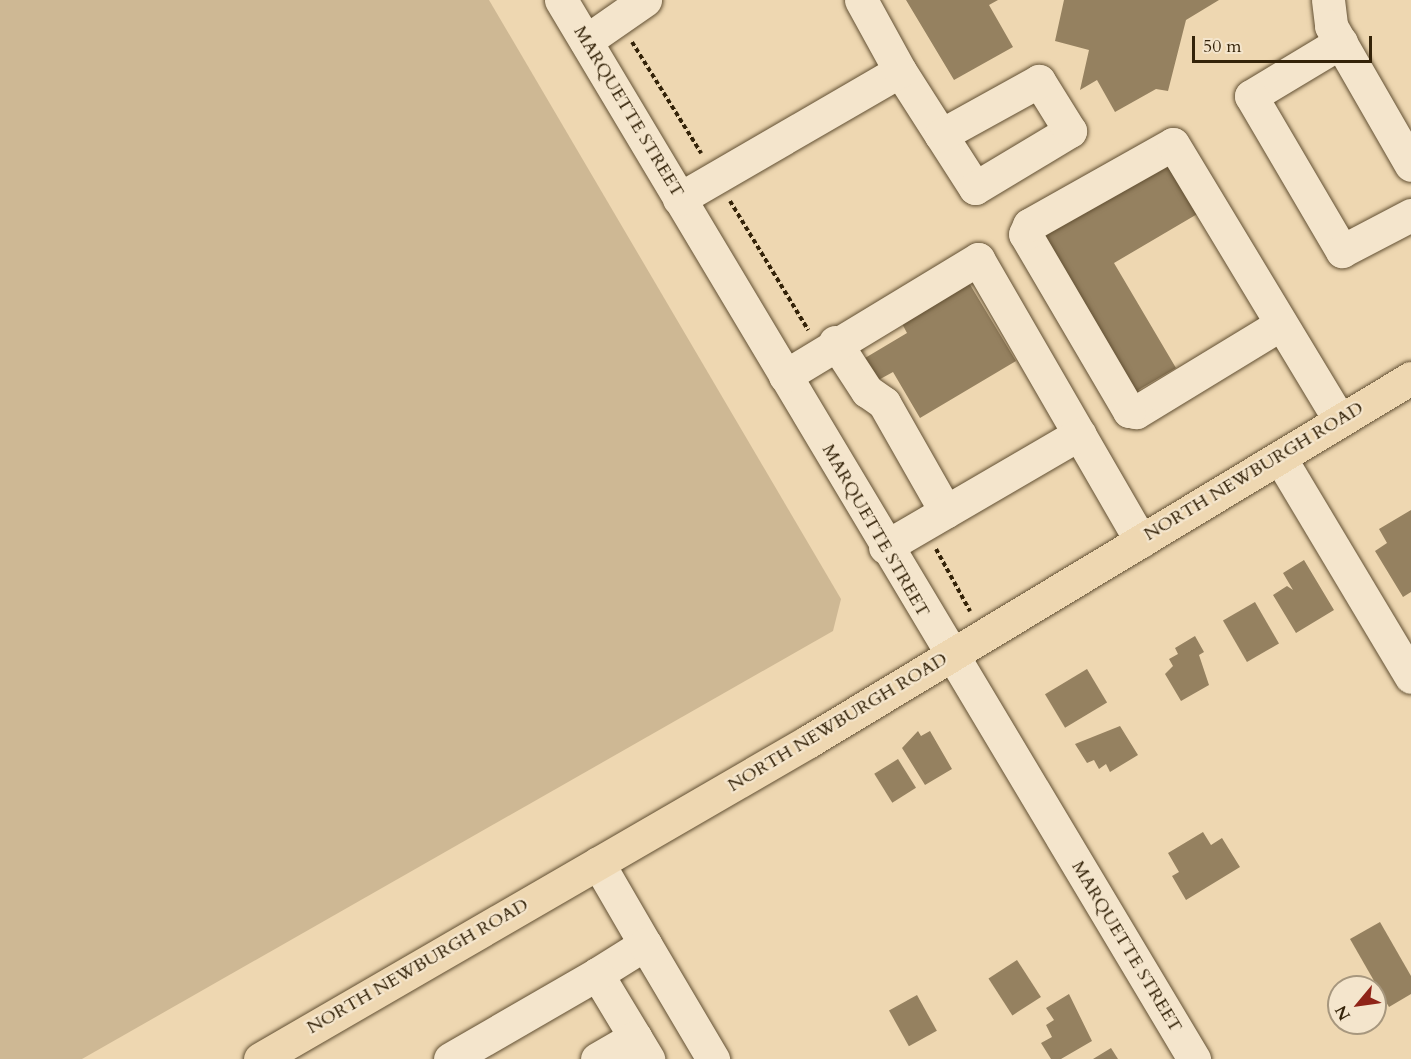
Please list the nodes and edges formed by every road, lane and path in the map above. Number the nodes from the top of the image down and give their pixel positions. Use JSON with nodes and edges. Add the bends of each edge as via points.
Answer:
{"nodes":[{"id":1,"x":561,"y":0,"type":"edge"},
{"id":2,"x":645,"y":0,"type":"edge"},
{"id":3,"x":861,"y":0,"type":"edge"},
{"id":4,"x":1328,"y":0,"type":"edge"},
{"id":5,"x":618,"y":18,"type":"junction"},
{"id":6,"x":586,"y":41,"type":"junction"},
{"id":7,"x":1341,"y":42,"type":"junction"},
{"id":8,"x":900,"y":71,"type":"junction"},
{"id":9,"x":941,"y":135,"type":"dead end"},
{"id":10,"x":1411,"y":165,"type":"edge"},
{"id":11,"x":715,"y":176,"type":"junction"},
{"id":12,"x":679,"y":199,"type":"junction"},
{"id":13,"x":1411,"y":215,"type":"edge"},
{"id":14,"x":1281,"y":324,"type":"junction"},
{"id":15,"x":829,"y":348,"type":"junction"},
{"id":16,"x":785,"y":376,"type":"junction"},
{"id":17,"x":1411,"y":378,"type":"edge"},
{"id":18,"x":1340,"y":421,"type":"junction"},
{"id":19,"x":1079,"y":434,"type":"junction"},
{"id":20,"x":1280,"y":458,"type":"junction"},
{"id":21,"x":934,"y":518,"type":"junction"},
{"id":22,"x":1141,"y":541,"type":"junction"},
{"id":23,"x":885,"y":547,"type":"junction"},
{"id":24,"x":984,"y":635,"type":"junction"},
{"id":25,"x":949,"y":657,"type":"junction"},
{"id":26,"x":1411,"y":677,"type":"edge"},
{"id":27,"x":598,"y":863,"type":"junction"},
{"id":28,"x":645,"y":944,"type":"junction"},
{"id":29,"x":597,"y":974,"type":"junction"},
{"id":30,"x":641,"y":1048,"type":"edge"},
{"id":31,"x":292,"y":1051,"type":"edge"},
{"id":32,"x":260,"y":1059,"type":"edge"},
{"id":33,"x":450,"y":1059,"type":"edge"},
{"id":34,"x":597,"y":1059,"type":"edge"},
{"id":35,"x":713,"y":1059,"type":"edge"},
{"id":36,"x":1194,"y":1059,"type":"edge"}],
"edges":[{"from":1,"to":6,"type":"street","name":"MARQUETTE STREET"},
{"from":2,"to":5,"type":"street"},
{"from":3,"to":8,"type":"street"},
{"from":4,"to":7,"type":"street"},
{"from":5,"to":6,"type":"street"},
{"from":5,"to":11,"type":"path"},
{"from":6,"to":12,"type":"street","name":"MARQUETTE STREET"},
{"from":7,"to":10,"type":"street"},
{"from":7,"to":13,"type":"street","via":[[1251,96],[1342,251]]},
{"from":8,"to":9,"type":"street"},
{"from":8,"to":11,"type":"street"},
{"from":11,"to":12,"type":"street"},
{"from":11,"to":15,"type":"path"},
{"from":12,"to":16,"type":"street","name":"MARQUETTE STREET"},
{"from":14,"to":14,"type":"street","via":[[1173,144],[1029,225],[1025,234],[1129,411],[1136,412]]},
{"from":14,"to":18,"type":"street"},
{"from":15,"to":16,"type":"street"},
{"from":15,"to":19,"type":"street","via":[[978,259]]},
{"from":15,"to":21,"type":"street","via":[[867,391],[884,403]]},
{"from":16,"to":23,"type":"street","name":"MARQUETTE STREET"},
{"from":17,"to":18,"type":"main road","name":"NORTH NEWBURGH ROAD"},
{"from":18,"to":20,"type":"main road","name":"NORTH NEWBURGH ROAD"},
{"from":19,"to":21,"type":"street"},
{"from":19,"to":22,"type":"street"},
{"from":20,"to":22,"type":"main road","name":"NORTH NEWBURGH ROAD"},
{"from":20,"to":26,"type":"street"},
{"from":21,"to":23,"type":"street"},
{"from":21,"to":24,"type":"path"},
{"from":22,"to":24,"type":"main road","name":"NORTH NEWBURGH ROAD"},
{"from":23,"to":25,"type":"street","name":"MARQUETTE STREET"},
{"from":24,"to":25,"type":"main road","name":"NORTH NEWBURGH ROAD"},
{"from":25,"to":27,"type":"main road","name":"NORTH NEWBURGH ROAD"},
{"from":25,"to":36,"type":"street","name":"MARQUETTE STREET"},
{"from":27,"to":28,"type":"street"},
{"from":27,"to":31,"type":"main road","name":"NORTH NEWBURGH ROAD"},
{"from":28,"to":29,"type":"street"},
{"from":28,"to":35,"type":"street"},
{"from":29,"to":30,"type":"street"},
{"from":29,"to":33,"type":"street"},
{"from":30,"to":34,"type":"street"},
{"from":31,"to":32,"type":"main road","name":"NORTH NEWBURGH ROAD"}]}
